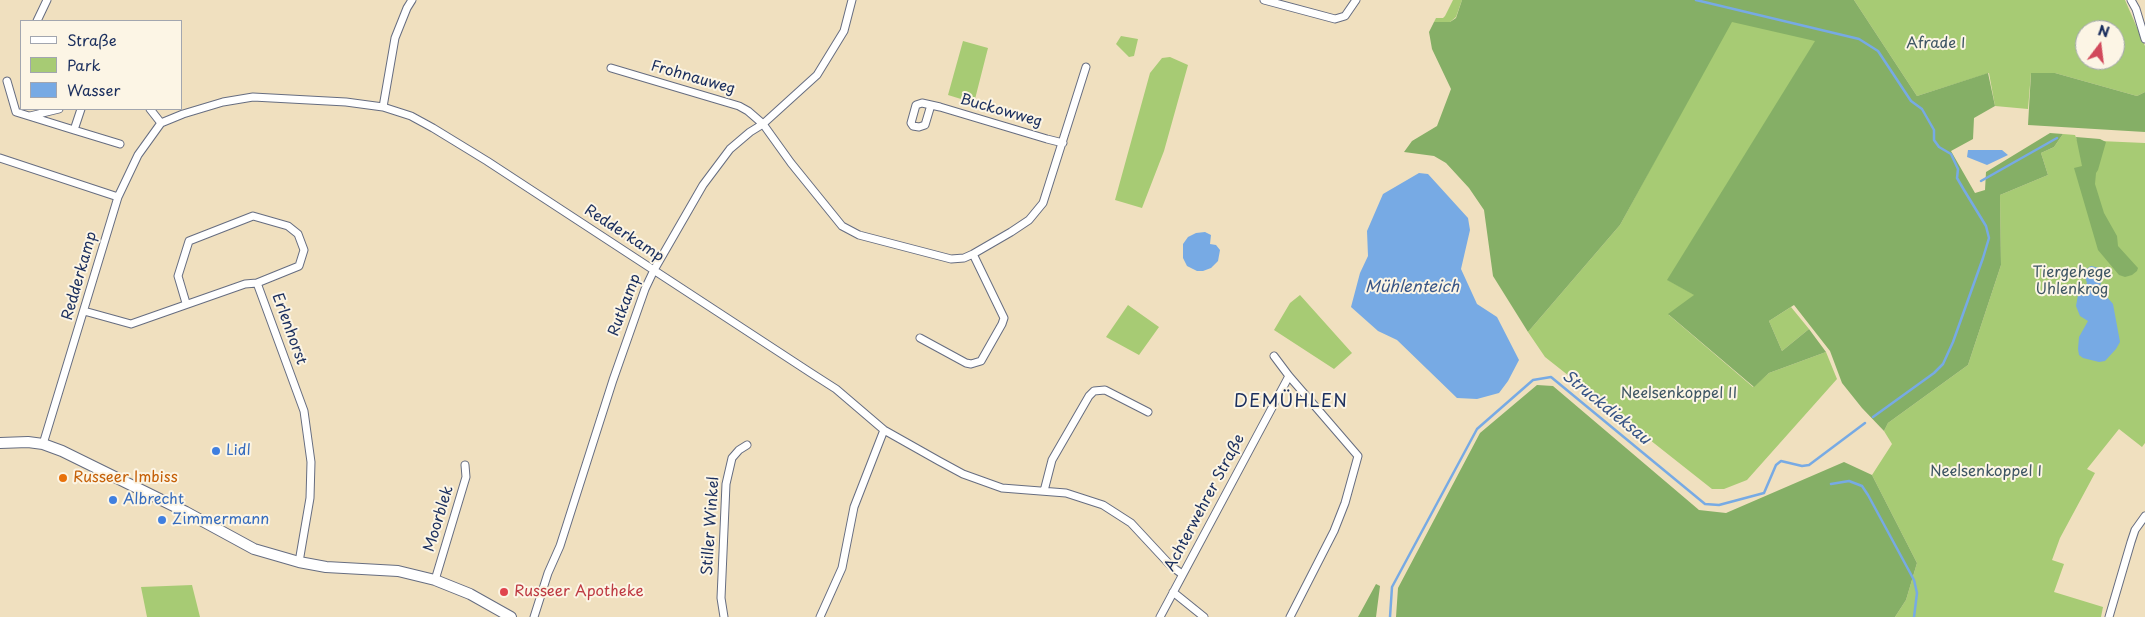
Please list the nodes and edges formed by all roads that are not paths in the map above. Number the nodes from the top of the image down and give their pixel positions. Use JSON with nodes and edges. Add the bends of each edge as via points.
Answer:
{"nodes":[{"id":1,"x":47,"y":0,"type":"edge"},
{"id":2,"x":412,"y":0,"type":"edge"},
{"id":3,"x":852,"y":0,"type":"edge"},
{"id":4,"x":1264,"y":0,"type":"edge"},
{"id":5,"x":1356,"y":0,"type":"edge"},
{"id":6,"x":2131,"y":0,"type":"edge"},
{"id":7,"x":37,"y":20,"type":"edge"},
{"id":8,"x":2145,"y":40,"type":"edge"},
{"id":9,"x":1086,"y":67,"type":"dead end"},
{"id":10,"x":611,"y":68,"type":"dead end"},
{"id":11,"x":7,"y":81,"type":"dead end"},
{"id":12,"x":931,"y":105,"type":"dead end"},
{"id":13,"x":383,"y":107,"type":"junction"},
{"id":14,"x":55,"y":110,"type":"edge"},
{"id":15,"x":81,"y":110,"type":"edge"},
{"id":16,"x":151,"y":110,"type":"edge"},
{"id":17,"x":29,"y":116,"type":"junction"},
{"id":18,"x":161,"y":124,"type":"junction"},
{"id":19,"x":763,"y":124,"type":"junction"},
{"id":20,"x":74,"y":130,"type":"junction"},
{"id":21,"x":1063,"y":143,"type":"junction"},
{"id":22,"x":120,"y":144,"type":"dead end"},
{"id":23,"x":0,"y":158,"type":"edge"},
{"id":24,"x":118,"y":197,"type":"junction"},
{"id":25,"x":973,"y":254,"type":"junction"},
{"id":26,"x":654,"y":270,"type":"junction"},
{"id":27,"x":258,"y":283,"type":"junction"},
{"id":28,"x":186,"y":303,"type":"junction"},
{"id":29,"x":84,"y":312,"type":"junction"},
{"id":30,"x":920,"y":338,"type":"dead end"},
{"id":31,"x":1274,"y":356,"type":"dead end"},
{"id":32,"x":1288,"y":376,"type":"junction"},
{"id":33,"x":1148,"y":412,"type":"dead end"},
{"id":34,"x":884,"y":430,"type":"junction"},
{"id":35,"x":0,"y":443,"type":"edge"},
{"id":36,"x":43,"y":444,"type":"junction"},
{"id":37,"x":747,"y":445,"type":"dead end"},
{"id":38,"x":465,"y":466,"type":"dead end"},
{"id":39,"x":1044,"y":491,"type":"junction"},
{"id":40,"x":2145,"y":516,"type":"edge"},
{"id":41,"x":299,"y":562,"type":"junction"},
{"id":42,"x":1182,"y":574,"type":"junction"},
{"id":43,"x":435,"y":580,"type":"junction"},
{"id":44,"x":1173,"y":592,"type":"junction"},
{"id":45,"x":511,"y":617,"type":"edge"},
{"id":46,"x":534,"y":617,"type":"edge"},
{"id":47,"x":724,"y":617,"type":"edge"},
{"id":48,"x":820,"y":617,"type":"edge"},
{"id":49,"x":1160,"y":617,"type":"edge"},
{"id":50,"x":1204,"y":617,"type":"edge"},
{"id":51,"x":1290,"y":617,"type":"edge"},
{"id":52,"x":2109,"y":617,"type":"edge"}],
"edges":[{"from":1,"to":7,"type":"street"},
{"from":2,"to":13,"type":"street","via":[[395,38]]},
{"from":3,"to":19,"type":"street","name":"Rutkamp","via":[[844,30],[828,60],[817,75]]},
{"from":4,"to":5,"type":"street","via":[[1335,19],[1344,16]]},
{"from":6,"to":8,"type":"street"},
{"from":9,"to":21,"type":"street"},
{"from":10,"to":19,"type":"street","name":"Frohnauweg","via":[[739,106]]},
{"from":11,"to":17,"type":"street","via":[[16,112]]},
{"from":12,"to":21,"type":"street","name":"Buckowweg"},
{"from":13,"to":18,"type":"street","name":"Redderkamp","via":[[253,98],[223,102]]},
{"from":13,"to":26,"type":"street","name":"Redderkamp","via":[[411,116],[433,128]]},
{"from":14,"to":17,"type":"street"},
{"from":15,"to":20,"type":"street"},
{"from":16,"to":18,"type":"street"},
{"from":17,"to":20,"type":"street"},
{"from":18,"to":24,"type":"street","name":"Redderkamp","via":[[138,155]]},
{"from":19,"to":25,"type":"street","name":"Frohnauweg","via":[[842,226],[859,235],[941,258],[957,259]]},
{"from":19,"to":26,"type":"street","name":"Rutkamp","via":[[730,148],[703,185]]},
{"from":20,"to":22,"type":"street"},
{"from":21,"to":25,"type":"street","via":[[1039,209],[1029,220]]},
{"from":23,"to":24,"type":"street"},
{"from":24,"to":29,"type":"street","name":"Redderkamp"},
{"from":25,"to":30,"type":"street","via":[[1004,318],[981,361],[966,363]]},
{"from":26,"to":34,"type":"street","name":"Redderkamp","via":[[836,390]]},
{"from":26,"to":46,"type":"street","name":"Rutkamp","via":[[616,371]]},
{"from":27,"to":28,"type":"street","name":"Erlenhorst","via":[[245,284]]},
{"from":27,"to":28,"type":"street","via":[[298,266],[304,250],[298,234],[288,226],[253,216],[189,241],[178,276]]},
{"from":27,"to":41,"type":"street","name":"Erlenhorst","via":[[304,411],[311,462],[310,498]]},
{"from":28,"to":29,"type":"street","name":"Erlenhorst","via":[[131,324]]},
{"from":29,"to":36,"type":"street","name":"Redderkamp"},
{"from":31,"to":32,"type":"street"},
{"from":32,"to":42,"type":"street","name":"Achterwehrer Straße"},
{"from":32,"to":51,"type":"street","via":[[1358,456],[1334,531]]},
{"from":33,"to":39,"type":"street","via":[[1105,390],[1094,391],[1052,460]]},
{"from":34,"to":39,"type":"street","name":"Redderkamp","via":[[963,474],[1002,488]]},
{"from":34,"to":48,"type":"street","via":[[854,507],[842,568]]},
{"from":35,"to":36,"type":"street"},
{"from":36,"to":41,"type":"street","via":[[254,548]]},
{"from":37,"to":47,"type":"street","name":"Stiller Winkel","via":[[735,454],[728,469],[722,543]]},
{"from":38,"to":43,"type":"street","name":"Moorblek","via":[[466,477]]},
{"from":39,"to":42,"type":"street","name":"Redderkamp","via":[[1089,499],[1118,513]]},
{"from":40,"to":52,"type":"street","via":[[2130,542]]},
{"from":41,"to":43,"type":"street","via":[[326,567],[398,571]]},
{"from":42,"to":44,"type":"street","name":"Achterwehrer Straße"},
{"from":43,"to":45,"type":"street","via":[[470,594]]},
{"from":44,"to":49,"type":"street","name":"Achterwehrer Straße"},
{"from":44,"to":50,"type":"street"}]}
